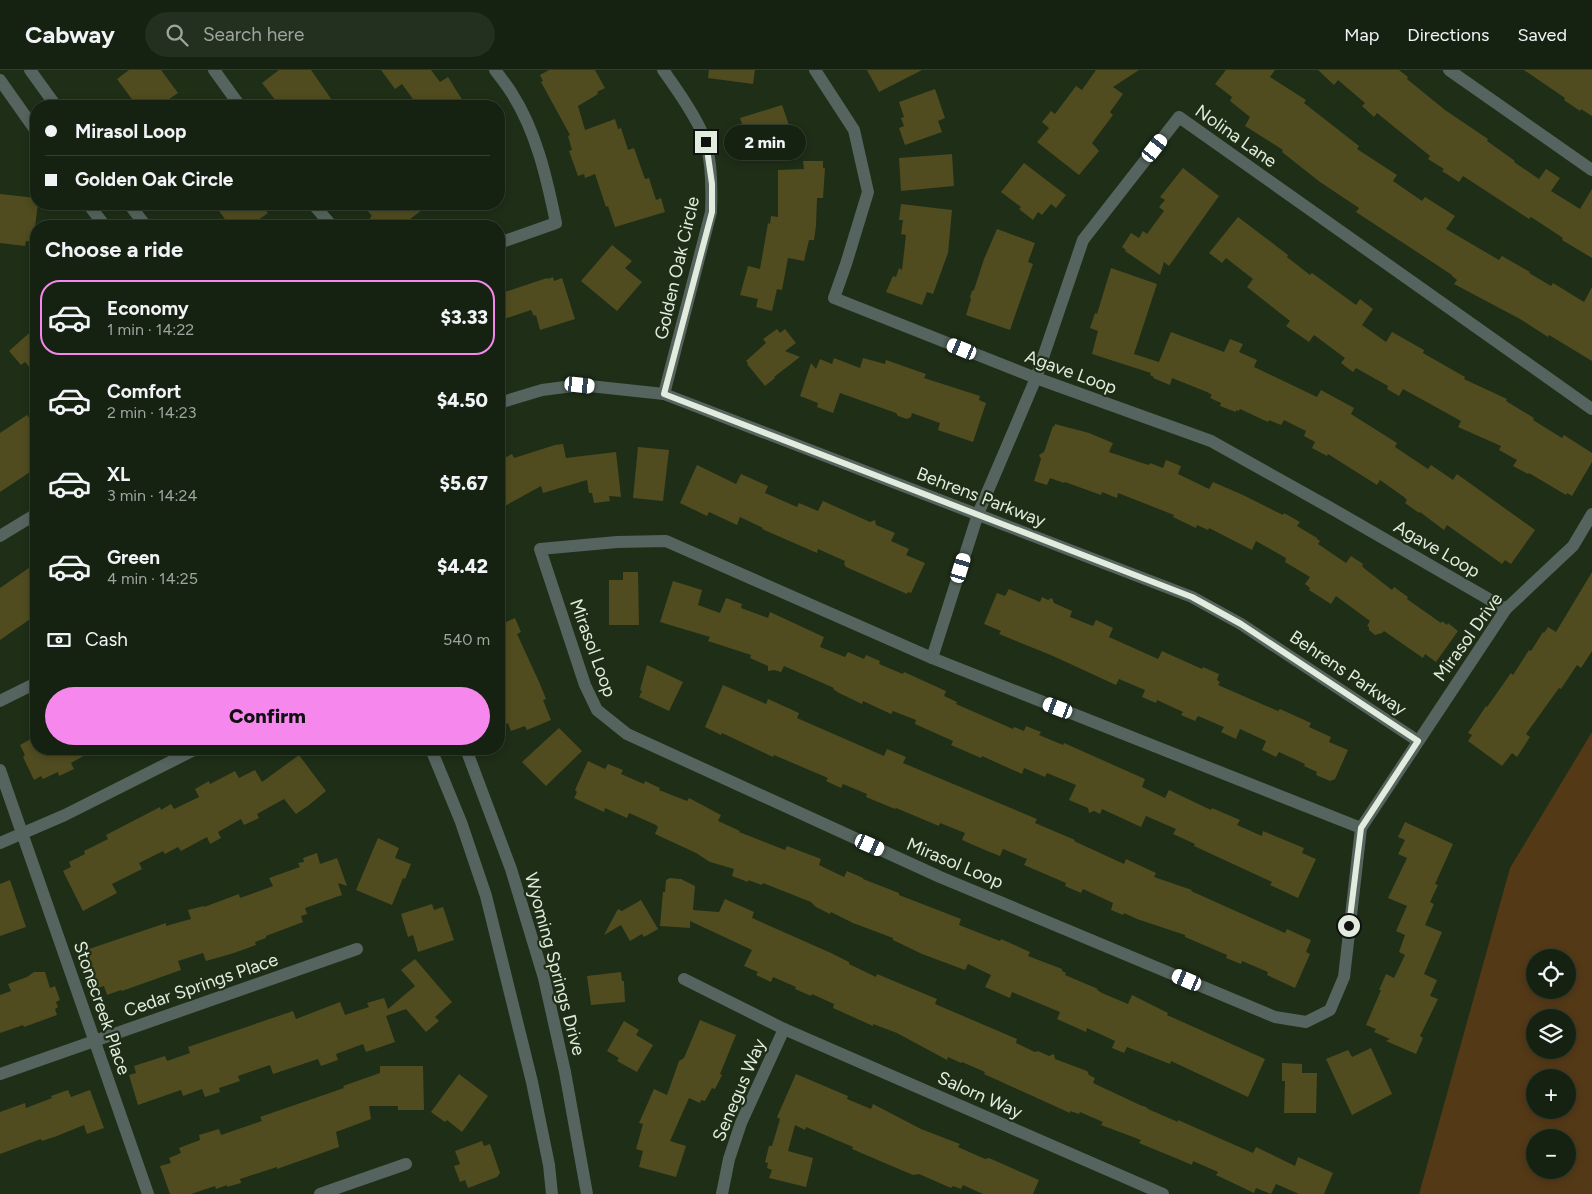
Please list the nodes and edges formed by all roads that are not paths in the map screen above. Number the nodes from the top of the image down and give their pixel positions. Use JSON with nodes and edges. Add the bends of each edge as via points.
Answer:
{"nodes":[{"id":1,"x":30,"y":70,"type":"edge"},
{"id":2,"x":214,"y":70,"type":"edge"},
{"id":3,"x":495,"y":70,"type":"edge"},
{"id":4,"x":663,"y":70,"type":"edge"},
{"id":5,"x":815,"y":70,"type":"edge"},
{"id":6,"x":1449,"y":70,"type":"edge"},
{"id":7,"x":0,"y":80,"type":"edge"},
{"id":8,"x":52,"y":100,"type":"edge"},
{"id":9,"x":236,"y":100,"type":"edge"},
{"id":10,"x":30,"y":122,"type":"edge"},
{"id":11,"x":1592,"y":170,"type":"edge"},
{"id":12,"x":93,"y":210,"type":"edge"},
{"id":13,"x":134,"y":210,"type":"edge"},
{"id":14,"x":319,"y":210,"type":"edge"},
{"id":15,"x":100,"y":220,"type":"edge"},
{"id":16,"x":141,"y":220,"type":"edge"},
{"id":17,"x":327,"y":220,"type":"edge"},
{"id":18,"x":505,"y":241,"type":"edge"},
{"id":19,"x":1036,"y":378,"type":"junction"},
{"id":20,"x":664,"y":394,"type":"junction"},
{"id":21,"x":505,"y":401,"type":"edge"},
{"id":22,"x":1592,"y":409,"type":"edge"},
{"id":23,"x":978,"y":514,"type":"junction"},
{"id":24,"x":1592,"y":514,"type":"edge"},
{"id":25,"x":30,"y":518,"type":"edge"},
{"id":26,"x":0,"y":536,"type":"edge"},
{"id":27,"x":1506,"y":609,"type":"junction"},
{"id":28,"x":932,"y":658,"type":"junction"},
{"id":29,"x":30,"y":686,"type":"edge"},
{"id":30,"x":0,"y":701,"type":"edge"},
{"id":31,"x":1418,"y":741,"type":"junction"},
{"id":32,"x":184,"y":755,"type":"edge"},
{"id":33,"x":433,"y":755,"type":"edge"},
{"id":34,"x":468,"y":755,"type":"edge"},
{"id":35,"x":0,"y":770,"type":"edge"},
{"id":36,"x":1361,"y":828,"type":"junction"},
{"id":37,"x":22,"y":833,"type":"junction"},
{"id":38,"x":0,"y":842,"type":"edge"},
{"id":39,"x":357,"y":949,"type":"dead end"},
{"id":40,"x":684,"y":979,"type":"dead end"},
{"id":41,"x":784,"y":1028,"type":"junction"},
{"id":42,"x":95,"y":1041,"type":"junction"},
{"id":43,"x":0,"y":1074,"type":"edge"},
{"id":44,"x":406,"y":1164,"type":"dead end"},
{"id":45,"x":148,"y":1194,"type":"edge"},
{"id":46,"x":320,"y":1194,"type":"edge"},
{"id":47,"x":552,"y":1194,"type":"edge"},
{"id":48,"x":587,"y":1194,"type":"edge"},
{"id":49,"x":722,"y":1194,"type":"edge"},
{"id":50,"x":1163,"y":1194,"type":"edge"}],
"edges":[{"from":1,"to":8,"type":"street"},
{"from":2,"to":9,"type":"street"},
{"from":3,"to":18,"type":"street","via":[[512,93],[530,129],[556,223]]},
{"from":4,"to":20,"type":"street","name":"Golden Oak Circle","via":[[706,142],[712,184],[712,212]]},
{"from":5,"to":19,"type":"street","name":"Agave Loop","via":[[854,130],[868,192],[834,298]]},
{"from":6,"to":11,"type":"street"},
{"from":7,"to":10,"type":"street"},
{"from":12,"to":15,"type":"street"},
{"from":13,"to":16,"type":"street"},
{"from":14,"to":17,"type":"street"},
{"from":19,"to":22,"type":"street","name":"Nolina Lane","via":[[1082,240],[1179,117]]},
{"from":19,"to":23,"type":"street","name":"Nolina Lane"},
{"from":19,"to":27,"type":"street","name":"Agave Loop","via":[[1211,440]]},
{"from":20,"to":21,"type":"street","name":"Behrens Parkway","via":[[580,385],[542,390]]},
{"from":20,"to":23,"type":"street","name":"Behrens Parkway"},
{"from":23,"to":28,"type":"street","name":"Nolina Lane"},
{"from":23,"to":31,"type":"street","name":"Behrens Parkway","via":[[1192,597],[1241,624]]},
{"from":24,"to":27,"type":"street","name":"Mirasol Drive","via":[[1572,546]]},
{"from":25,"to":26,"type":"street"},
{"from":27,"to":31,"type":"street","name":"Mirasol Drive"},
{"from":28,"to":36,"type":"street","name":"Mirasol Loop"},
{"from":28,"to":36,"type":"street","name":"Mirasol Loop","via":[[666,541],[540,550],[585,686],[597,710],[627,734],[940,877],[1275,1017],[1306,1022],[1330,1010],[1344,977]]},
{"from":29,"to":30,"type":"street"},
{"from":31,"to":36,"type":"street","name":"Mirasol Loop"},
{"from":32,"to":37,"type":"street"},
{"from":33,"to":47,"type":"street","via":[[486,896],[532,1082]]},
{"from":34,"to":48,"type":"street","name":"Wyoming Springs Drive","via":[[511,869],[544,978]]},
{"from":35,"to":37,"type":"street","name":"Stonecreek Place"},
{"from":37,"to":38,"type":"street"},
{"from":37,"to":42,"type":"street","name":"Stonecreek Place"},
{"from":39,"to":42,"type":"street","name":"Cedar Springs Place"},
{"from":40,"to":41,"type":"street","name":"Salorn Way"},
{"from":41,"to":49,"type":"street","name":"Senegus Way","via":[[741,1123]]},
{"from":41,"to":50,"type":"street","name":"Salorn Way"},
{"from":42,"to":43,"type":"street","name":"Cedar Springs Place"},
{"from":42,"to":45,"type":"street","name":"Stonecreek Place"},
{"from":44,"to":46,"type":"street"}]}
